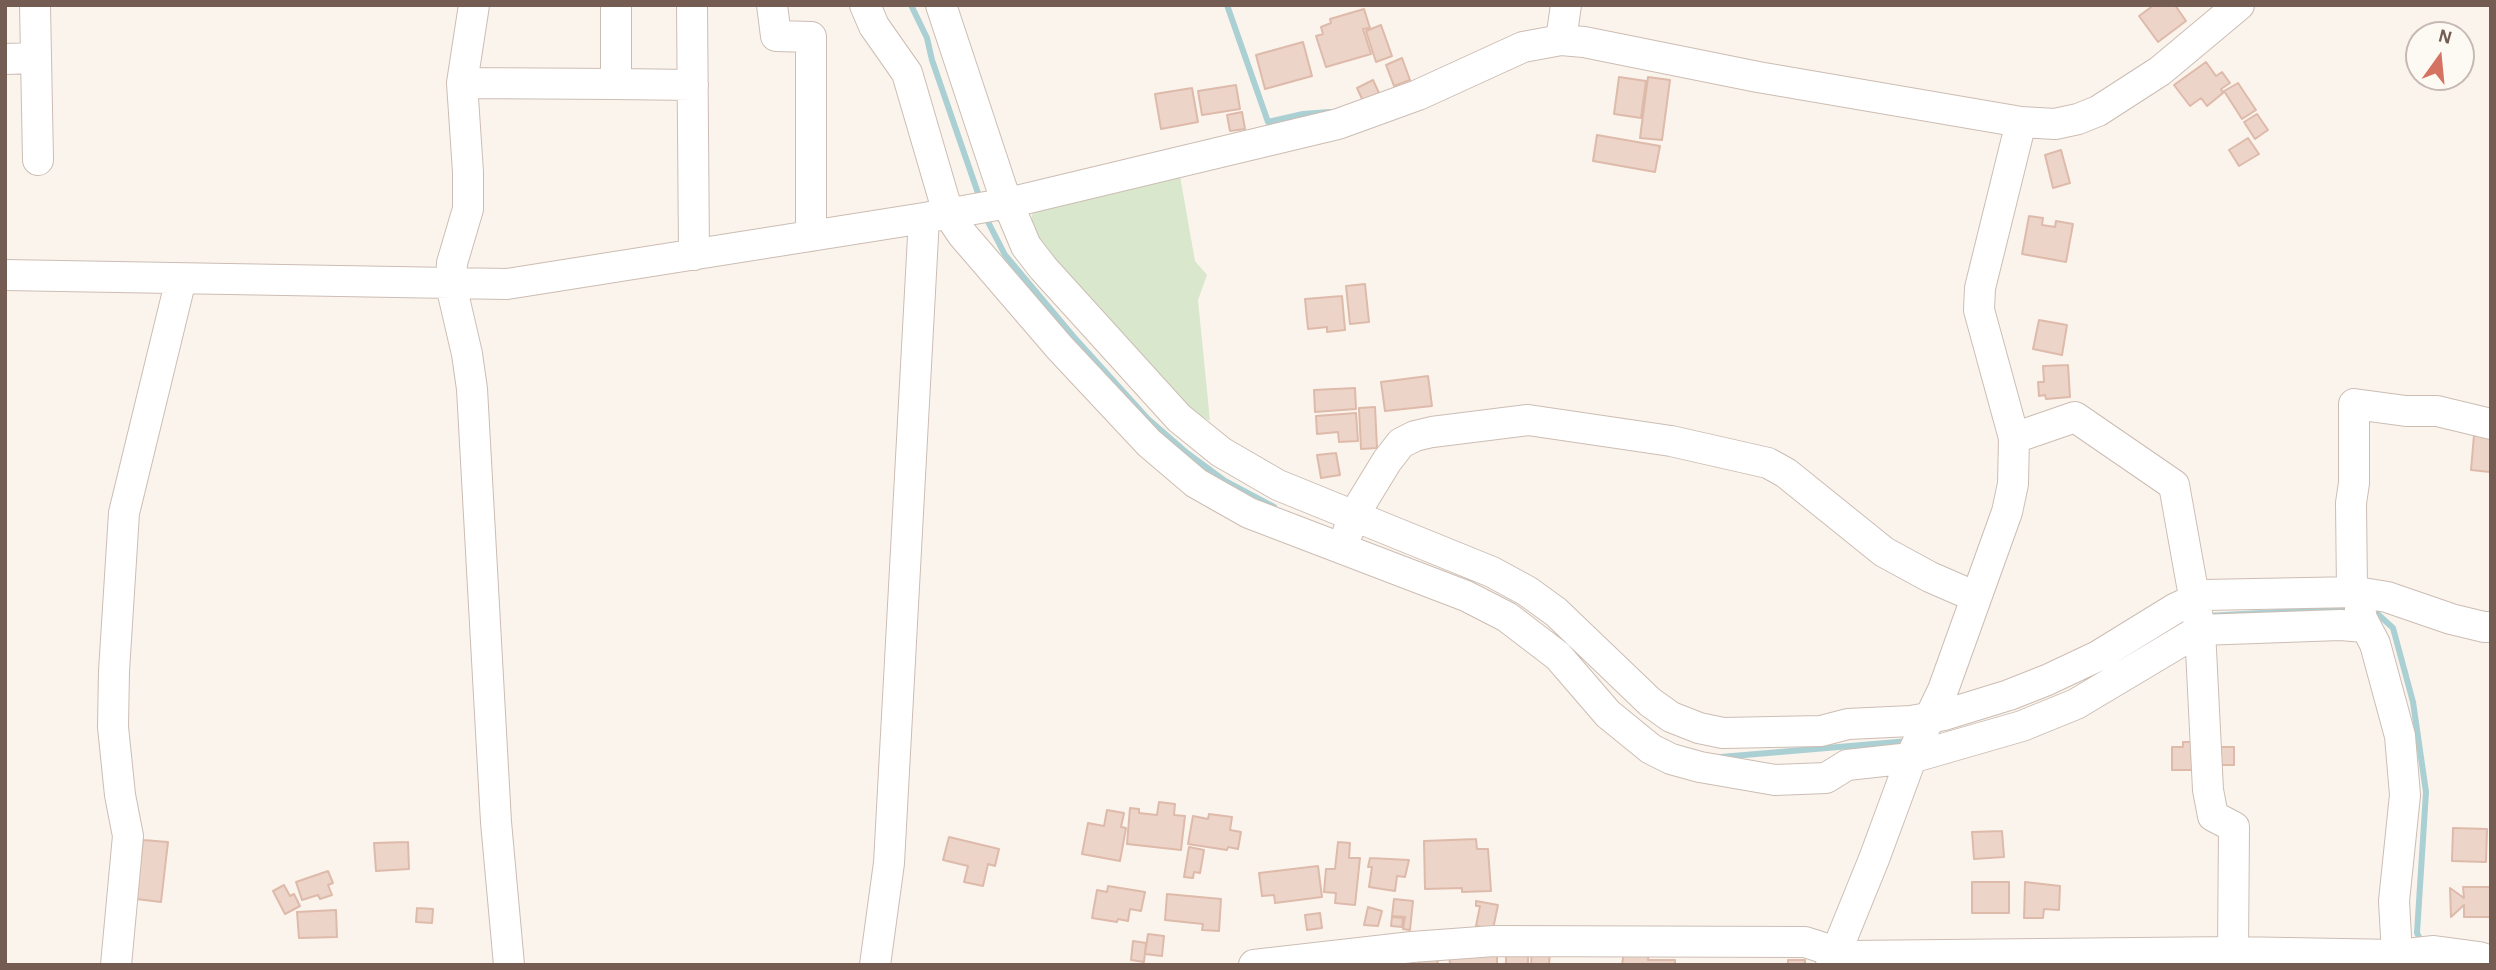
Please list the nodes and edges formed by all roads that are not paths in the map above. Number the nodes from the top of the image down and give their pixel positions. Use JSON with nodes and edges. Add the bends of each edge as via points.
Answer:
{"nodes":[{"id":1,"x":35,"y":5,"type":"edge"},
{"id":2,"x":474,"y":5,"type":"edge"},
{"id":3,"x":616,"y":5,"type":"edge"},
{"id":4,"x":692,"y":5,"type":"edge"},
{"id":5,"x":772,"y":5,"type":"edge"},
{"id":6,"x":865,"y":5,"type":"edge"},
{"id":7,"x":941,"y":5,"type":"edge"},
{"id":8,"x":1566,"y":5,"type":"edge"},
{"id":9,"x":2239,"y":5,"type":"edge"},
{"id":10,"x":1561,"y":40,"type":"junction"},
{"id":11,"x":36,"y":58,"type":"junction"},
{"id":12,"x":5,"y":59,"type":"edge"},
{"id":13,"x":467,"y":83,"type":"junction"},
{"id":14,"x":616,"y":84,"type":"junction"},
{"id":15,"x":693,"y":85,"type":"junction"},
{"id":16,"x":2021,"y":122,"type":"junction"},
{"id":17,"x":38,"y":160,"type":"dead end"},
{"id":18,"x":1001,"y":204,"type":"junction"},
{"id":19,"x":946,"y":214,"type":"junction"},
{"id":20,"x":811,"y":236,"type":"junction"},
{"id":21,"x":694,"y":255,"type":"junction"},
{"id":22,"x":5,"y":275,"type":"edge"},
{"id":23,"x":181,"y":279,"type":"junction"},
{"id":24,"x":451,"y":285,"type":"junction"},
{"id":25,"x":2491,"y":424,"type":"edge"},
{"id":26,"x":2014,"y":438,"type":"junction"},
{"id":27,"x":1347,"y":534,"type":"junction"},
{"id":28,"x":1976,"y":597,"type":"junction"},
{"id":29,"x":2359,"y":606,"type":"junction"},
{"id":30,"x":2196,"y":614,"type":"junction"},
{"id":31,"x":2491,"y":627,"type":"edge"},
{"id":32,"x":1920,"y":738,"type":"junction"},
{"id":33,"x":2233,"y":952,"type":"junction"},
{"id":34,"x":2416,"y":953,"type":"junction"},
{"id":35,"x":1834,"y":958,"type":"edge"},
{"id":36,"x":2491,"y":961,"type":"edge"},
{"id":37,"x":116,"y":965,"type":"edge"},
{"id":38,"x":509,"y":965,"type":"edge"},
{"id":39,"x":875,"y":965,"type":"edge"},
{"id":40,"x":1254,"y":965,"type":"edge"}],
"edges":[{"from":1,"to":11,"type":"street"},
{"from":2,"to":13,"type":"street"},
{"from":3,"to":14,"type":"street"},
{"from":4,"to":15,"type":"street"},
{"from":5,"to":20,"type":"street","via":[[776,36],[811,37]]},
{"from":6,"to":19,"type":"street","via":[[907,73]]},
{"from":7,"to":18,"type":"street"},
{"from":8,"to":10,"type":"street"},
{"from":9,"to":16,"type":"street","via":[[2160,71],[2098,111],[2055,124]]},
{"from":10,"to":16,"type":"street"},
{"from":10,"to":18,"type":"street","via":[[1523,47],[1418,95],[1338,124]]},
{"from":11,"to":12,"type":"street"},
{"from":11,"to":17,"type":"street"},
{"from":13,"to":14,"type":"street"},
{"from":13,"to":24,"type":"street","via":[[468,209],[452,263]]},
{"from":14,"to":15,"type":"street"},
{"from":15,"to":21,"type":"street"},
{"from":16,"to":26,"type":"street","via":[[1980,288],[1979,310]]},
{"from":18,"to":19,"type":"street"},
{"from":18,"to":27,"type":"street","via":[[1042,268],[1180,418],[1221,452]]},
{"from":19,"to":20,"type":"street"},
{"from":19,"to":27,"type":"street","via":[[1060,348],[1174,466],[1249,513]]},
{"from":19,"to":39,"type":"street","via":[[889,863]]},
{"from":20,"to":21,"type":"street"},
{"from":21,"to":24,"type":"street","via":[[507,284]]},
{"from":22,"to":23,"type":"street"},
{"from":23,"to":24,"type":"street"},
{"from":23,"to":37,"type":"street","via":[[124,513],[113,727],[128,836]]},
{"from":24,"to":38,"type":"street","via":[[472,389],[496,821]]},
{"from":25,"to":29,"type":"street","via":[[2437,411],[2354,404],[2351,503]]},
{"from":26,"to":28,"type":"street","via":[[2007,512]]},
{"from":26,"to":30,"type":"street","via":[[2075,417],[2174,485]]},
{"from":27,"to":28,"type":"street","via":[[1401,443],[1432,432],[1528,420],[1671,441],[1768,463],[1786,472],[1884,552]]},
{"from":27,"to":32,"type":"street","via":[[1492,572],[1527,591],[1575,628],[1650,702],[1699,728],[1723,733],[1821,731],[1847,724],[1911,721]]},
{"from":27,"to":32,"type":"street","via":[[1507,617],[1558,656],[1608,714],[1671,759],[1775,780],[1826,778],[1847,765]]},
{"from":28,"to":32,"type":"street","via":[[1943,690]]},
{"from":29,"to":30,"type":"street","via":[[2213,594]]},
{"from":29,"to":31,"type":"street","via":[[2387,597]]},
{"from":29,"to":34,"type":"street","via":[[2375,644],[2400,736],[2404,795],[2393,901]]},
{"from":30,"to":32,"type":"street","via":[[1976,706]]},
{"from":30,"to":32,"type":"street","via":[[2077,704],[2022,726]]},
{"from":30,"to":33,"type":"street","via":[[2208,790],[2213,816],[2234,827]]},
{"from":32,"to":35,"type":"street"},
{"from":33,"to":34,"type":"street"},
{"from":33,"to":35,"type":"street"},
{"from":34,"to":36,"type":"street"},
{"from":35,"to":40,"type":"street","via":[[1805,942],[1494,941]]}]}
